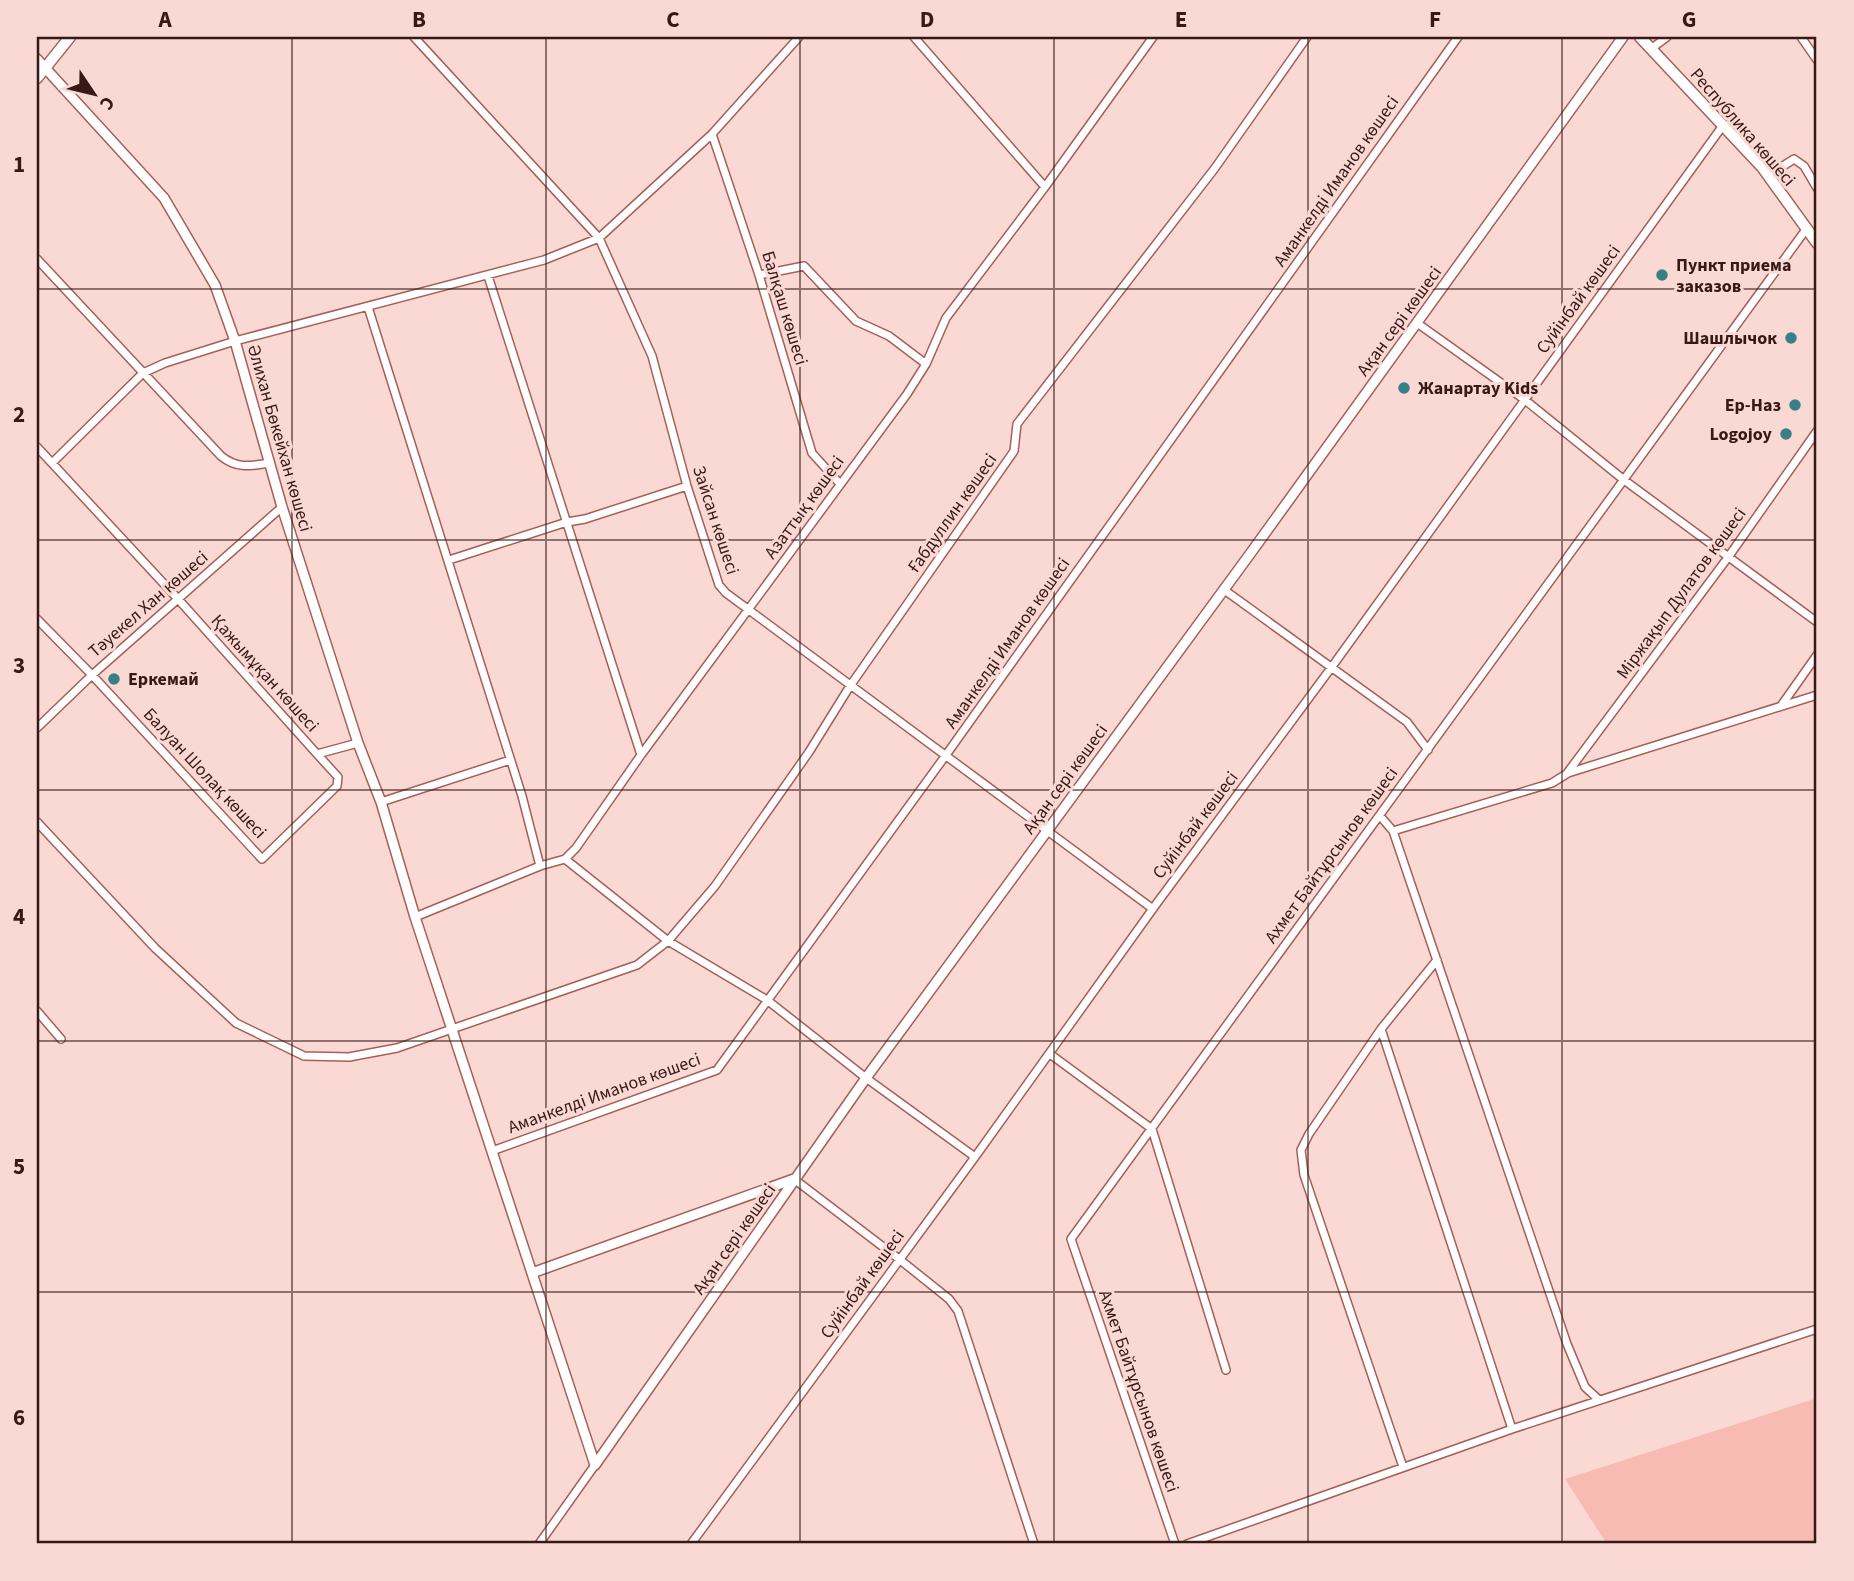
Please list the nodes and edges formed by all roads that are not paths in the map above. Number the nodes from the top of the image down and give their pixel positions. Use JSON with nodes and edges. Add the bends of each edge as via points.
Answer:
{"nodes":[{"id":1,"x":69,"y":37,"type":"edge"},
{"id":2,"x":414,"y":37,"type":"edge"},
{"id":3,"x":799,"y":37,"type":"edge"},
{"id":4,"x":914,"y":37,"type":"edge"},
{"id":5,"x":1153,"y":37,"type":"edge"},
{"id":6,"x":1307,"y":37,"type":"edge"},
{"id":7,"x":1458,"y":37,"type":"edge"},
{"id":8,"x":1623,"y":37,"type":"edge"},
{"id":9,"x":1640,"y":37,"type":"edge"},
{"id":10,"x":1667,"y":37,"type":"edge"},
{"id":11,"x":1801,"y":37,"type":"edge"},
{"id":12,"x":1652,"y":48,"type":"junction"},
{"id":13,"x":37,"y":59,"type":"edge"},
{"id":14,"x":1817,"y":61,"type":"edge"},
{"id":15,"x":46,"y":69,"type":"junction"},
{"id":16,"x":37,"y":78,"type":"edge"},
{"id":17,"x":1724,"y":124,"type":"junction"},
{"id":18,"x":712,"y":134,"type":"junction"},
{"id":19,"x":1769,"y":175,"type":"junction"},
{"id":20,"x":1045,"y":187,"type":"junction"},
{"id":21,"x":1817,"y":188,"type":"edge"},
{"id":22,"x":1807,"y":228,"type":"junction"},
{"id":23,"x":599,"y":238,"type":"junction"},
{"id":24,"x":1817,"y":243,"type":"edge"},
{"id":25,"x":37,"y":259,"type":"edge"},
{"id":26,"x":759,"y":275,"type":"junction"},
{"id":27,"x":488,"y":276,"type":"junction"},
{"id":28,"x":368,"y":307,"type":"junction"},
{"id":29,"x":1418,"y":323,"type":"junction"},
{"id":30,"x":235,"y":341,"type":"junction"},
{"id":31,"x":926,"y":364,"type":"junction"},
{"id":32,"x":143,"y":373,"type":"junction"},
{"id":33,"x":1525,"y":400,"type":"junction"},
{"id":34,"x":1817,"y":431,"type":"edge"},
{"id":35,"x":37,"y":447,"type":"edge"},
{"id":36,"x":52,"y":463,"type":"junction"},
{"id":37,"x":270,"y":463,"type":"junction"},
{"id":38,"x":1624,"y":480,"type":"junction"},
{"id":39,"x":840,"y":484,"type":"junction"},
{"id":40,"x":687,"y":486,"type":"junction"},
{"id":41,"x":282,"y":507,"type":"junction"},
{"id":42,"x":567,"y":522,"type":"junction"},
{"id":43,"x":1729,"y":556,"type":"junction"},
{"id":44,"x":449,"y":560,"type":"junction"},
{"id":45,"x":1223,"y":589,"type":"junction"},
{"id":46,"x":178,"y":599,"type":"junction"},
{"id":47,"x":748,"y":610,"type":"junction"},
{"id":48,"x":37,"y":619,"type":"edge"},
{"id":49,"x":1817,"y":622,"type":"edge"},
{"id":50,"x":1817,"y":655,"type":"edge"},
{"id":51,"x":1331,"y":668,"type":"junction"},
{"id":52,"x":92,"y":675,"type":"junction"},
{"id":53,"x":850,"y":687,"type":"junction"},
{"id":54,"x":1817,"y":695,"type":"edge"},
{"id":55,"x":1780,"y":707,"type":"junction"},
{"id":56,"x":37,"y":728,"type":"edge"},
{"id":57,"x":358,"y":743,"type":"junction"},
{"id":58,"x":1428,"y":750,"type":"junction"},
{"id":59,"x":317,"y":754,"type":"junction"},
{"id":60,"x":641,"y":755,"type":"junction"},
{"id":61,"x":946,"y":755,"type":"junction"},
{"id":62,"x":510,"y":760,"type":"junction"},
{"id":63,"x":1567,"y":773,"type":"junction"},
{"id":64,"x":381,"y":802,"type":"junction"},
{"id":65,"x":1380,"y":816,"type":"junction"},
{"id":66,"x":37,"y":822,"type":"edge"},
{"id":67,"x":1046,"y":831,"type":"junction"},
{"id":68,"x":1393,"y":831,"type":"junction"},
{"id":69,"x":565,"y":859,"type":"junction"},
{"id":70,"x":540,"y":866,"type":"junction"},
{"id":71,"x":1153,"y":909,"type":"junction"},
{"id":72,"x":415,"y":917,"type":"junction"},
{"id":73,"x":668,"y":941,"type":"junction"},
{"id":74,"x":1437,"y":960,"type":"junction"},
{"id":75,"x":767,"y":1000,"type":"junction"},
{"id":76,"x":37,"y":1012,"type":"edge"},
{"id":77,"x":453,"y":1029,"type":"junction"},
{"id":78,"x":1381,"y":1030,"type":"junction"},
{"id":79,"x":61,"y":1039,"type":"dead end"},
{"id":80,"x":1050,"y":1054,"type":"junction"},
{"id":81,"x":866,"y":1078,"type":"junction"},
{"id":82,"x":1152,"y":1129,"type":"junction"},
{"id":83,"x":492,"y":1151,"type":"junction"},
{"id":84,"x":975,"y":1157,"type":"junction"},
{"id":85,"x":794,"y":1179,"type":"junction"},
{"id":86,"x":899,"y":1259,"type":"junction"},
{"id":87,"x":532,"y":1273,"type":"junction"},
{"id":88,"x":1817,"y":1329,"type":"edge"},
{"id":89,"x":1226,"y":1370,"type":"dead end"},
{"id":90,"x":1599,"y":1400,"type":"junction"},
{"id":91,"x":1512,"y":1429,"type":"junction"},
{"id":92,"x":595,"y":1465,"type":"junction"},
{"id":93,"x":1403,"y":1467,"type":"junction"},
{"id":94,"x":539,"y":1544,"type":"edge"},
{"id":95,"x":691,"y":1544,"type":"edge"},
{"id":96,"x":1034,"y":1544,"type":"edge"},
{"id":97,"x":1175,"y":1544,"type":"edge"},
{"id":98,"x":1187,"y":1544,"type":"edge"}],
"edges":[{"from":1,"to":15,"type":"main road"},
{"from":2,"to":23,"type":"street","name":"Зайсан көшесі"},
{"from":3,"to":18,"type":"street"},
{"from":4,"to":20,"type":"street"},
{"from":5,"to":20,"type":"street","name":"Азаттық көшесі"},
{"from":6,"to":53,"type":"street","name":"Ғабдуллин көшесі","via":[[1215,168],[1017,424],[1014,451]]},
{"from":7,"to":61,"type":"street","name":"Аманкелді Иманов көшесі"},
{"from":8,"to":29,"type":"street","name":"Ақан сері көшесі"},
{"from":9,"to":12,"type":"main road","name":"Республика көшесі"},
{"from":10,"to":12,"type":"street"},
{"from":11,"to":14,"type":"street"},
{"from":12,"to":17,"type":"main road","name":"Республика көшесі"},
{"from":13,"to":15,"type":"street"},
{"from":15,"to":16,"type":"main road"},
{"from":15,"to":30,"type":"street","via":[[164,198],[215,285]]},
{"from":17,"to":19,"type":"main road","name":"Республика көшесі"},
{"from":17,"to":33,"type":"street","name":"Суйінбай көшесі"},
{"from":18,"to":23,"type":"street"},
{"from":18,"to":26,"type":"street","name":"Балқаш көшесі"},
{"from":19,"to":21,"type":"street","via":[[1794,159],[1801,162]]},
{"from":19,"to":22,"type":"main road","name":"Республика көшесі"},
{"from":20,"to":31,"type":"street","name":"Азаттық көшесі","via":[[946,318]]},
{"from":22,"to":24,"type":"main road","name":"Республика көшесі"},
{"from":22,"to":38,"type":"street","name":"Ахмет Байтұрсынов көшесі"},
{"from":23,"to":27,"type":"street","name":"Әлихан Бөкейхан көшесі"},
{"from":23,"to":40,"type":"street","name":"Зайсан көшесі","via":[[652,356]]},
{"from":25,"to":32,"type":"street"},
{"from":26,"to":31,"type":"street","via":[[804,266],[856,321],[889,336]]},
{"from":26,"to":39,"type":"street","name":"Балқаш көшесі","via":[[812,453]]},
{"from":27,"to":28,"type":"street","name":"Әлихан Бөкейхан көшесі"},
{"from":27,"to":42,"type":"street"},
{"from":28,"to":30,"type":"street","name":"Әлихан Бөкейхан көшесі"},
{"from":28,"to":44,"type":"street"},
{"from":29,"to":33,"type":"street"},
{"from":29,"to":45,"type":"street","name":"Ақан сері көшесі"},
{"from":30,"to":32,"type":"street"},
{"from":30,"to":37,"type":"street","name":"Әлихан Бөкейхан көшесі"},
{"from":31,"to":39,"type":"street","name":"Азаттық көшесі"},
{"from":32,"to":36,"type":"street"},
{"from":32,"to":37,"type":"street","via":[[231,464]]},
{"from":33,"to":38,"type":"street"},
{"from":33,"to":51,"type":"street","name":"Суйінбай көшесі"},
{"from":34,"to":43,"type":"street","name":"Міржақып Дулатов көшесі"},
{"from":35,"to":36,"type":"street","name":"Қажымұқан көшесі"},
{"from":36,"to":46,"type":"street","name":"Қажымұқан көшесі"},
{"from":37,"to":41,"type":"street","name":"Әлихан Бөкейхан көшесі"},
{"from":38,"to":43,"type":"street"},
{"from":38,"to":58,"type":"street","name":"Ахмет Байтұрсынов көшесі"},
{"from":39,"to":47,"type":"street","name":"Азаттық көшесі"},
{"from":40,"to":42,"type":"street"},
{"from":40,"to":47,"type":"street","name":"Зайсан көшесі","via":[[719,585]]},
{"from":41,"to":46,"type":"street","name":"Тәуекел Хан көшесі"},
{"from":41,"to":57,"type":"street","name":"Әлихан Бөкейхан көшесі"},
{"from":42,"to":44,"type":"street"},
{"from":42,"to":60,"type":"street"},
{"from":43,"to":49,"type":"street"},
{"from":43,"to":63,"type":"street","name":"Міржақып Дулатов көшесі"},
{"from":44,"to":62,"type":"street"},
{"from":45,"to":51,"type":"street"},
{"from":45,"to":67,"type":"street","name":"Ақан сері көшесі"},
{"from":46,"to":52,"type":"street","name":"Тәуекел Хан көшесі"},
{"from":46,"to":59,"type":"street","name":"Қажымұқан көшесі"},
{"from":47,"to":53,"type":"street","name":"Зайсан көшесі"},
{"from":47,"to":60,"type":"street","name":"Азаттық көшесі"},
{"from":48,"to":52,"type":"street","name":"Балуан Шолақ көшесі"},
{"from":50,"to":55,"type":"street"},
{"from":51,"to":58,"type":"street","via":[[1407,722]]},
{"from":51,"to":71,"type":"street","name":"Суйінбай көшесі"},
{"from":52,"to":56,"type":"street","name":"Тәуекел Хан көшесі"},
{"from":52,"to":59,"type":"street","name":"Балуан Шолақ көшесі","via":[[262,859],[337,786],[338,778]]},
{"from":53,"to":61,"type":"street","name":"Зайсан көшесі"},
{"from":53,"to":73,"type":"street","name":"Ғабдуллин көшесі","via":[[715,886]]},
{"from":54,"to":55,"type":"street"},
{"from":55,"to":63,"type":"street"},
{"from":57,"to":59,"type":"street","name":"Қажымұқан көшесі"},
{"from":57,"to":64,"type":"street"},
{"from":58,"to":65,"type":"street","name":"Ахмет Байтұрсынов көшесі"},
{"from":60,"to":69,"type":"street","name":"Азаттық көшесі"},
{"from":61,"to":67,"type":"street","name":"Зайсан көшесі"},
{"from":61,"to":75,"type":"street","name":"Аманкелді Иманов көшесі"},
{"from":62,"to":64,"type":"street"},
{"from":62,"to":70,"type":"street"},
{"from":63,"to":68,"type":"street","via":[[1552,783]]},
{"from":64,"to":72,"type":"street"},
{"from":65,"to":68,"type":"street"},
{"from":65,"to":82,"type":"street","name":"Ахмет Байтұрсынов көшесі"},
{"from":66,"to":77,"type":"street","name":"Ғабдуллин көшесі","via":[[155,948],[236,1023],[304,1056],[349,1057],[385,1051]]},
{"from":67,"to":71,"type":"street","name":"Зайсан көшесі"},
{"from":67,"to":81,"type":"street","name":"Ақан сері көшесі"},
{"from":68,"to":74,"type":"street"},
{"from":69,"to":70,"type":"street"},
{"from":69,"to":73,"type":"street"},
{"from":70,"to":72,"type":"street"},
{"from":71,"to":80,"type":"street","name":"Суйінбай көшесі"},
{"from":72,"to":77,"type":"street"},
{"from":73,"to":75,"type":"street"},
{"from":73,"to":77,"type":"street","name":"Ғабдуллин көшесі","via":[[637,965]]},
{"from":74,"to":78,"type":"street"},
{"from":74,"to":90,"type":"street","via":[[1567,1344],[1585,1387]]},
{"from":75,"to":81,"type":"street"},
{"from":75,"to":83,"type":"street","name":"Аманкелді Иманов көшесі","via":[[717,1070]]},
{"from":76,"to":79,"type":"street"},
{"from":77,"to":83,"type":"street"},
{"from":78,"to":91,"type":"street"},
{"from":78,"to":93,"type":"street","via":[[1301,1150],[1304,1175]]},
{"from":80,"to":82,"type":"street"},
{"from":80,"to":84,"type":"street","name":"Суйінбай көшесі"},
{"from":81,"to":84,"type":"street"},
{"from":81,"to":85,"type":"street","name":"Ақан сері көшесі"},
{"from":82,"to":89,"type":"street"},
{"from":82,"to":97,"type":"street","name":"Ахмет Байтұрсынов көшесі","via":[[1071,1239]]},
{"from":83,"to":87,"type":"street"},
{"from":84,"to":86,"type":"street","name":"Суйінбай көшесі"},
{"from":85,"to":86,"type":"street"},
{"from":85,"to":87,"type":"street"},
{"from":85,"to":92,"type":"street","name":"Ақан сері көшесі"},
{"from":86,"to":95,"type":"street","name":"Суйінбай көшесі"},
{"from":86,"to":96,"type":"street","via":[[958,1311]]},
{"from":87,"to":92,"type":"street"},
{"from":88,"to":90,"type":"street"},
{"from":90,"to":91,"type":"street"},
{"from":91,"to":93,"type":"street"},
{"from":92,"to":94,"type":"street","name":"Ақан сері көшесі"},
{"from":93,"to":98,"type":"street"}]}
